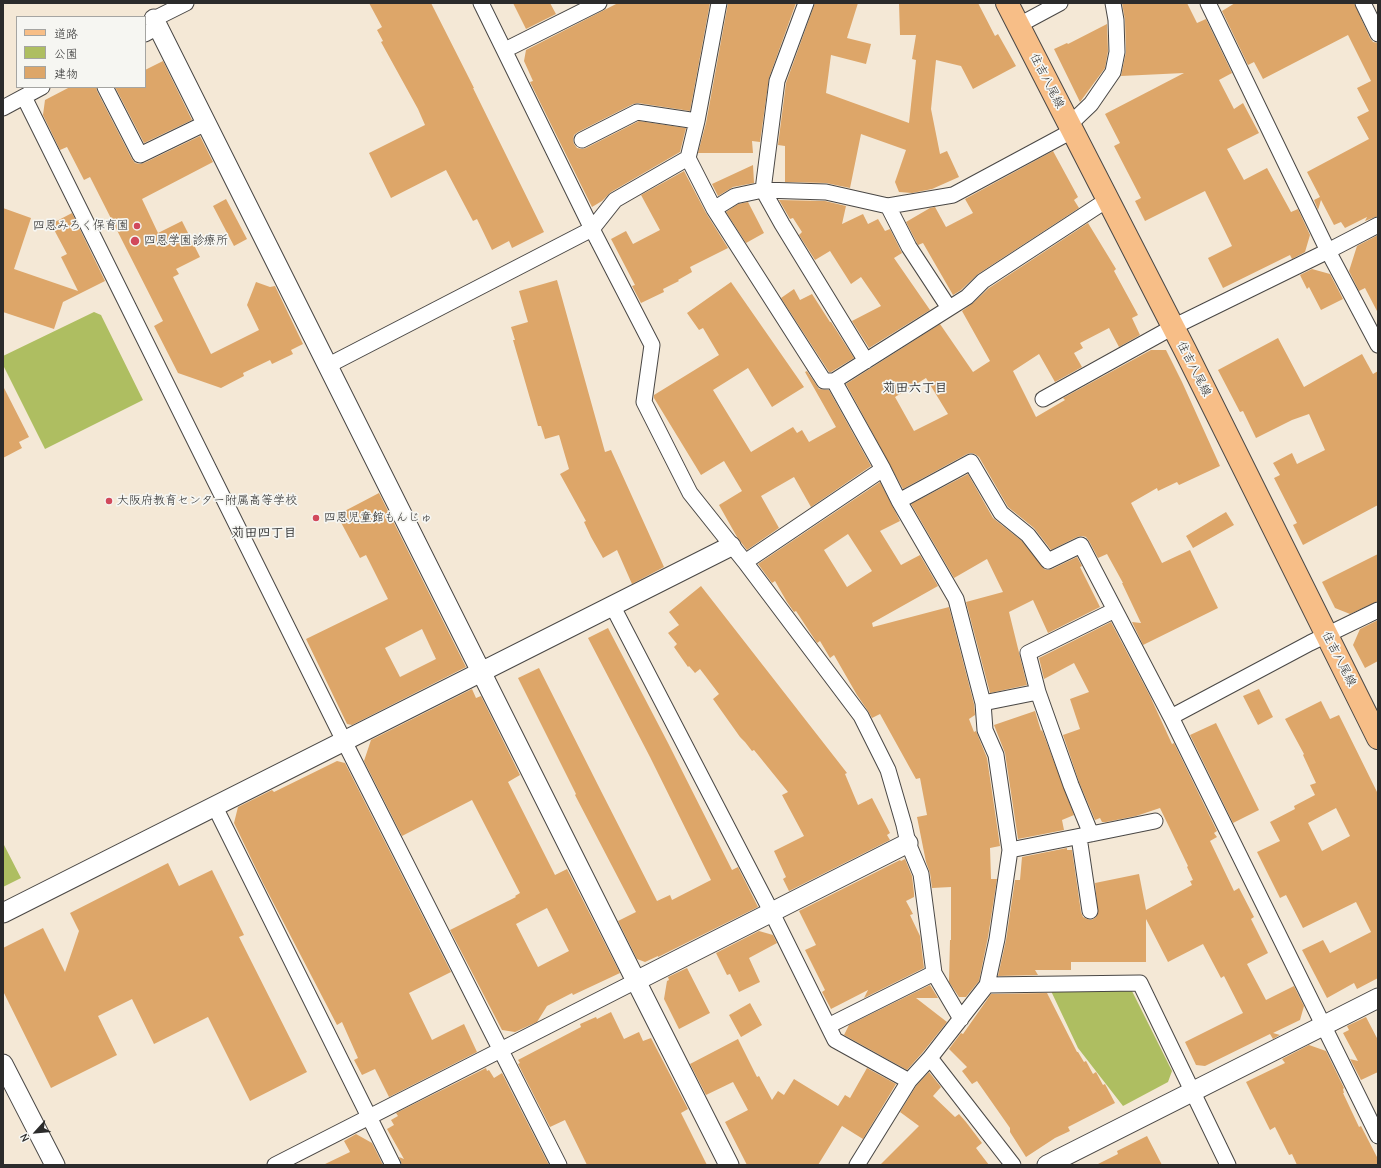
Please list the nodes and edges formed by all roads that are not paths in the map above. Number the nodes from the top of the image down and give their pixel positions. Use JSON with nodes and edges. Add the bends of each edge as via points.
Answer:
{"nodes":[{"id":1,"x":186,"y":3,"type":"edge"},
{"id":2,"x":481,"y":3,"type":"edge"},
{"id":3,"x":599,"y":3,"type":"edge"},
{"id":4,"x":719,"y":3,"type":"edge"},
{"id":5,"x":806,"y":3,"type":"edge"},
{"id":6,"x":1006,"y":3,"type":"edge"},
{"id":7,"x":1060,"y":3,"type":"edge"},
{"id":8,"x":1113,"y":3,"type":"edge"},
{"id":9,"x":1208,"y":3,"type":"edge"},
{"id":10,"x":1362,"y":3,"type":"edge"},
{"id":11,"x":1019,"y":25,"type":"junction"},
{"id":12,"x":152,"y":27,"type":"edge"},
{"id":13,"x":1378,"y":34,"type":"edge"},
{"id":14,"x":505,"y":50,"type":"junction"},
{"id":15,"x":40,"y":88,"type":"edge"},
{"id":16,"x":106,"y":88,"type":"edge"},
{"id":17,"x":24,"y":97,"type":"junction"},
{"id":18,"x":3,"y":108,"type":"edge"},
{"id":19,"x":697,"y":121,"type":"junction"},
{"id":20,"x":206,"y":123,"type":"junction"},
{"id":21,"x":1071,"y":128,"type":"junction"},
{"id":22,"x":582,"y":140,"type":"dead end"},
{"id":23,"x":688,"y":158,"type":"junction"},
{"id":24,"x":763,"y":190,"type":"junction"},
{"id":25,"x":1107,"y":200,"type":"junction"},
{"id":26,"x":888,"y":206,"type":"junction"},
{"id":27,"x":714,"y":209,"type":"junction"},
{"id":28,"x":1378,"y":225,"type":"edge"},
{"id":29,"x":592,"y":229,"type":"junction"},
{"id":30,"x":1328,"y":251,"type":"junction"},
{"id":31,"x":948,"y":308,"type":"junction"},
{"id":32,"x":1172,"y":327,"type":"junction"},
{"id":33,"x":1378,"y":345,"type":"edge"},
{"id":34,"x":866,"y":361,"type":"junction"},
{"id":35,"x":327,"y":366,"type":"junction"},
{"id":36,"x":834,"y":381,"type":"junction"},
{"id":37,"x":1043,"y":399,"type":"dead end"},
{"id":38,"x":882,"y":469,"type":"junction"},
{"id":39,"x":899,"y":501,"type":"junction"},
{"id":40,"x":731,"y":546,"type":"junction"},
{"id":41,"x":744,"y":562,"type":"junction"},
{"id":42,"x":613,"y":607,"type":"junction"},
{"id":43,"x":1115,"y":610,"type":"junction"},
{"id":44,"x":1378,"y":610,"type":"edge"},
{"id":45,"x":1327,"y":635,"type":"junction"},
{"id":46,"x":481,"y":672,"type":"junction"},
{"id":47,"x":1038,"y":692,"type":"junction"},
{"id":48,"x":983,"y":703,"type":"junction"},
{"id":49,"x":1171,"y":717,"type":"junction"},
{"id":50,"x":1378,"y":738,"type":"edge"},
{"id":51,"x":344,"y":741,"type":"junction"},
{"id":52,"x":215,"y":807,"type":"junction"},
{"id":53,"x":1155,"y":821,"type":"dead end"},
{"id":54,"x":1085,"y":836,"type":"junction"},
{"id":55,"x":908,"y":843,"type":"junction"},
{"id":56,"x":1010,"y":850,"type":"junction"},
{"id":57,"x":1090,"y":911,"type":"dead end"},
{"id":58,"x":3,"y":913,"type":"edge"},
{"id":59,"x":772,"y":913,"type":"junction"},
{"id":60,"x":934,"y":973,"type":"junction"},
{"id":61,"x":636,"y":981,"type":"junction"},
{"id":62,"x":987,"y":985,"type":"junction"},
{"id":63,"x":1378,"y":998,"type":"edge"},
{"id":64,"x":961,"y":1019,"type":"junction"},
{"id":65,"x":1323,"y":1025,"type":"junction"},
{"id":66,"x":828,"y":1026,"type":"junction"},
{"id":67,"x":502,"y":1051,"type":"junction"},
{"id":68,"x":930,"y":1058,"type":"junction"},
{"id":69,"x":3,"y":1064,"type":"edge"},
{"id":70,"x":909,"y":1080,"type":"junction"},
{"id":71,"x":1192,"y":1091,"type":"junction"},
{"id":72,"x":368,"y":1117,"type":"junction"},
{"id":73,"x":1378,"y":1136,"type":"edge"},
{"id":74,"x":55,"y":1165,"type":"edge"},
{"id":75,"x":275,"y":1165,"type":"edge"},
{"id":76,"x":393,"y":1165,"type":"edge"},
{"id":77,"x":559,"y":1165,"type":"edge"},
{"id":78,"x":729,"y":1165,"type":"edge"},
{"id":79,"x":857,"y":1165,"type":"edge"},
{"id":80,"x":1013,"y":1165,"type":"edge"},
{"id":81,"x":1047,"y":1165,"type":"edge"},
{"id":82,"x":1228,"y":1165,"type":"edge"}],
"edges":[{"from":1,"to":12,"type":"street"},
{"from":2,"to":14,"type":"street"},
{"from":3,"to":14,"type":"street"},
{"from":4,"to":19,"type":"street"},
{"from":5,"to":24,"type":"street","via":[[777,81]]},
{"from":6,"to":11,"type":"main road","name":"住吉八尾線"},
{"from":7,"to":11,"type":"street"},
{"from":8,"to":21,"type":"street","via":[[1117,52],[1113,72]]},
{"from":9,"to":30,"type":"street"},
{"from":10,"to":13,"type":"street"},
{"from":11,"to":21,"type":"main road","name":"住吉八尾線"},
{"from":12,"to":20,"type":"street"},
{"from":14,"to":29,"type":"street"},
{"from":15,"to":17,"type":"street"},
{"from":16,"to":20,"type":"street","via":[[140,155]]},
{"from":17,"to":18,"type":"street"},
{"from":17,"to":51,"type":"street"},
{"from":19,"to":22,"type":"street","via":[[637,112]]},
{"from":19,"to":23,"type":"street"},
{"from":20,"to":35,"type":"street"},
{"from":21,"to":25,"type":"main road","name":"住吉八尾線"},
{"from":21,"to":26,"type":"street","via":[[953,195]]},
{"from":23,"to":27,"type":"street"},
{"from":23,"to":29,"type":"street","via":[[615,200]]},
{"from":24,"to":26,"type":"street","via":[[826,192]]},
{"from":24,"to":27,"type":"street","via":[[735,196]]},
{"from":24,"to":34,"type":"street"},
{"from":25,"to":31,"type":"street","via":[[983,281]]},
{"from":25,"to":32,"type":"main road","name":"住吉八尾線"},
{"from":26,"to":31,"type":"street","via":[[909,247]]},
{"from":27,"to":36,"type":"street","via":[[824,381]]},
{"from":28,"to":30,"type":"street"},
{"from":29,"to":35,"type":"street"},
{"from":29,"to":40,"type":"street","via":[[652,345],[644,402],[690,493]]},
{"from":30,"to":32,"type":"street"},
{"from":30,"to":33,"type":"street"},
{"from":31,"to":34,"type":"street"},
{"from":32,"to":37,"type":"street"},
{"from":32,"to":45,"type":"main road","name":"住吉八尾線"},
{"from":34,"to":36,"type":"street"},
{"from":35,"to":46,"type":"street"},
{"from":36,"to":38,"type":"street"},
{"from":38,"to":39,"type":"street"},
{"from":38,"to":41,"type":"street"},
{"from":39,"to":43,"type":"street","via":[[971,462],[1001,513],[1028,535],[1048,561],[1081,545]]},
{"from":39,"to":48,"type":"street","via":[[956,599]]},
{"from":40,"to":41,"type":"street"},
{"from":40,"to":42,"type":"street"},
{"from":41,"to":55,"type":"street","via":[[861,716],[888,770]]},
{"from":42,"to":46,"type":"street"},
{"from":42,"to":59,"type":"street"},
{"from":43,"to":47,"type":"street","via":[[1028,652]]},
{"from":43,"to":49,"type":"street"},
{"from":44,"to":45,"type":"street"},
{"from":45,"to":49,"type":"street"},
{"from":45,"to":50,"type":"main road","name":"住吉八尾線"},
{"from":46,"to":51,"type":"street"},
{"from":46,"to":61,"type":"street"},
{"from":47,"to":48,"type":"street"},
{"from":47,"to":54,"type":"street","via":[[1072,785]]},
{"from":48,"to":56,"type":"street","via":[[985,730],[996,755]]},
{"from":49,"to":65,"type":"street"},
{"from":51,"to":52,"type":"street"},
{"from":51,"to":67,"type":"street"},
{"from":52,"to":58,"type":"street"},
{"from":52,"to":72,"type":"street"},
{"from":53,"to":54,"type":"street"},
{"from":54,"to":56,"type":"street"},
{"from":54,"to":57,"type":"street"},
{"from":55,"to":59,"type":"street"},
{"from":55,"to":60,"type":"street","via":[[921,874]]},
{"from":56,"to":62,"type":"street","via":[[997,939]]},
{"from":59,"to":61,"type":"street"},
{"from":59,"to":66,"type":"street"},
{"from":60,"to":64,"type":"street"},
{"from":60,"to":66,"type":"street"},
{"from":61,"to":67,"type":"street"},
{"from":61,"to":78,"type":"street"},
{"from":62,"to":64,"type":"street"},
{"from":62,"to":71,"type":"street","via":[[1140,983]]},
{"from":63,"to":65,"type":"street"},
{"from":64,"to":68,"type":"street"},
{"from":65,"to":71,"type":"street"},
{"from":65,"to":73,"type":"street"},
{"from":66,"to":70,"type":"street","via":[[835,1040]]},
{"from":67,"to":72,"type":"street"},
{"from":67,"to":77,"type":"street"},
{"from":68,"to":70,"type":"street"},
{"from":68,"to":80,"type":"street"},
{"from":69,"to":74,"type":"street"},
{"from":70,"to":79,"type":"street"},
{"from":71,"to":81,"type":"street"},
{"from":71,"to":82,"type":"street"},
{"from":72,"to":75,"type":"street"},
{"from":72,"to":76,"type":"street"}]}
